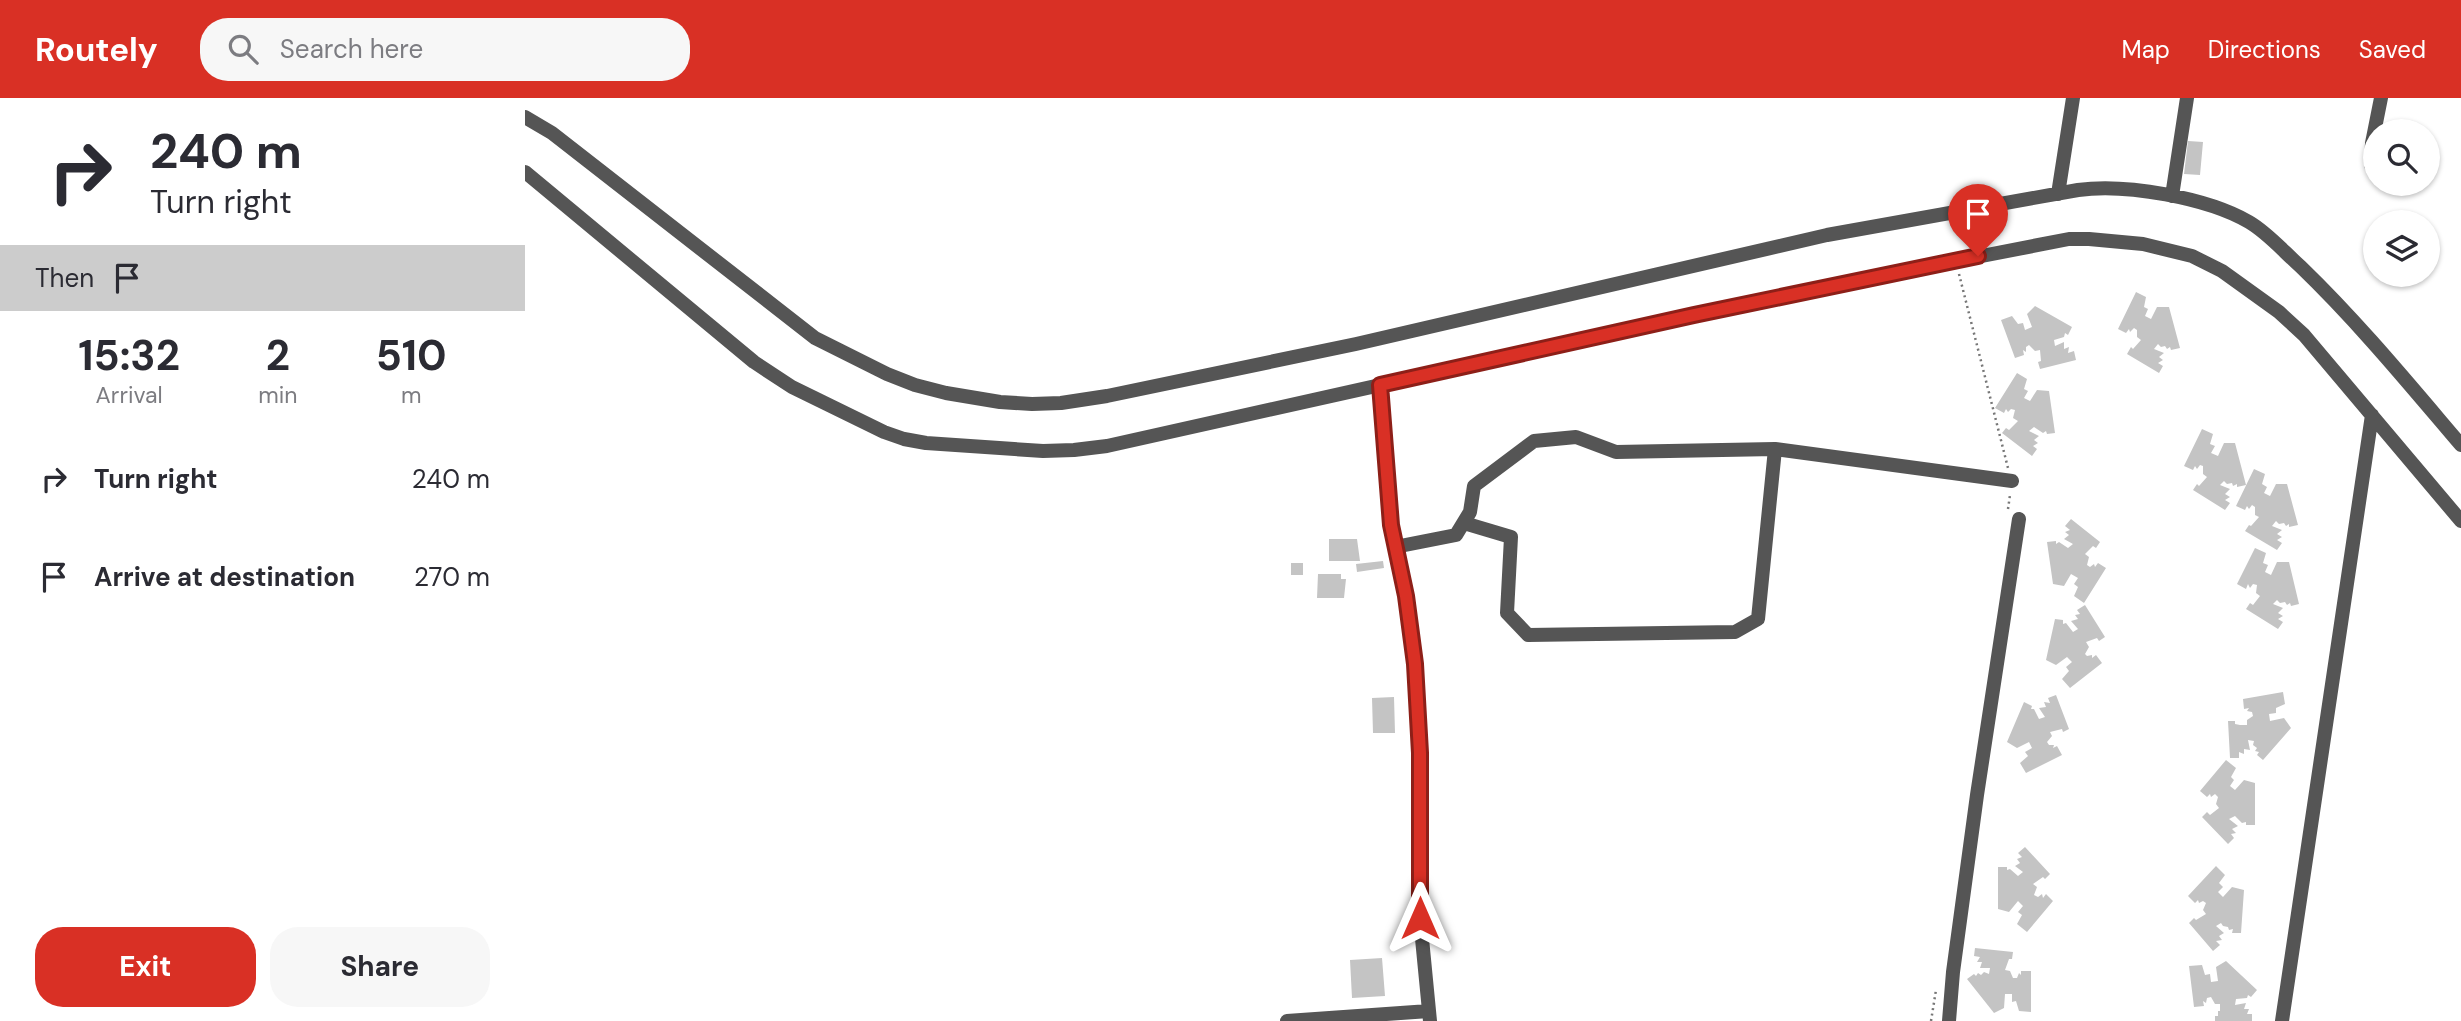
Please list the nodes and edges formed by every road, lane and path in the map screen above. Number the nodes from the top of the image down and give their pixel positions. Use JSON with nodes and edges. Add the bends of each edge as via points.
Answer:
{"nodes":[{"id":1,"x":2073,"y":98,"type":"edge"},
{"id":2,"x":2186,"y":98,"type":"edge"},
{"id":3,"x":2381,"y":98,"type":"edge"},
{"id":4,"x":525,"y":117,"type":"edge"},
{"id":5,"x":2377,"y":119,"type":"edge"},
{"id":6,"x":525,"y":172,"type":"edge"},
{"id":7,"x":2058,"y":194,"type":"junction"},
{"id":8,"x":2172,"y":196,"type":"junction"},
{"id":9,"x":1956,"y":261,"type":"junction"},
{"id":10,"x":1380,"y":385,"type":"junction"},
{"id":11,"x":2372,"y":415,"type":"junction"},
{"id":12,"x":2461,"y":445,"type":"edge"},
{"id":13,"x":1775,"y":449,"type":"junction"},
{"id":14,"x":2012,"y":481,"type":"junction"},
{"id":15,"x":2008,"y":508,"type":"dead end"},
{"id":16,"x":2019,"y":519,"type":"dead end"},
{"id":17,"x":2461,"y":522,"type":"edge"},
{"id":18,"x":1464,"y":523,"type":"junction"},
{"id":19,"x":1395,"y":547,"type":"junction"},
{"id":20,"x":1937,"y":981,"type":"dead end"},
{"id":21,"x":1429,"y":1016,"type":"edge"},
{"id":22,"x":1287,"y":1021,"type":"edge"},
{"id":23,"x":1931,"y":1021,"type":"edge"},
{"id":24,"x":1949,"y":1021,"type":"edge"},
{"id":25,"x":2282,"y":1021,"type":"edge"}],
"edges":[{"from":1,"to":7,"type":"street"},
{"from":2,"to":8,"type":"street"},
{"from":3,"to":5,"type":"street"},
{"from":4,"to":7,"type":"street","via":[[552,133],[815,338],[915,385],[1032,404],[1107,396],[1356,345],[1827,235]]},
{"from":6,"to":10,"type":"street","via":[[771,374],[904,439],[1074,450]]},
{"from":7,"to":8,"type":"street","via":[[2112,188]]},
{"from":8,"to":12,"type":"street","via":[[2219,209],[2268,236],[2340,304]]},
{"from":9,"to":10,"type":"street"},
{"from":9,"to":11,"type":"street","via":[[2069,239],[2143,244],[2192,256],[2222,271],[2279,312]]},
{"from":9,"to":14,"type":"path"},
{"from":10,"to":19,"type":"street"},
{"from":11,"to":17,"type":"street"},
{"from":11,"to":25,"type":"street"},
{"from":13,"to":14,"type":"street"},
{"from":13,"to":18,"type":"street","via":[[1616,452],[1576,437],[1534,441],[1474,486]]},
{"from":13,"to":18,"type":"street","via":[[1758,620],[1735,632],[1528,635],[1507,613],[1511,537]]},
{"from":14,"to":15,"type":"path"},
{"from":16,"to":24,"type":"street"},
{"from":18,"to":19,"type":"street","via":[[1456,535]]},
{"from":19,"to":21,"type":"street","via":[[1415,664],[1420,918]]},
{"from":20,"to":23,"type":"path"},
{"from":21,"to":22,"type":"street"}]}
